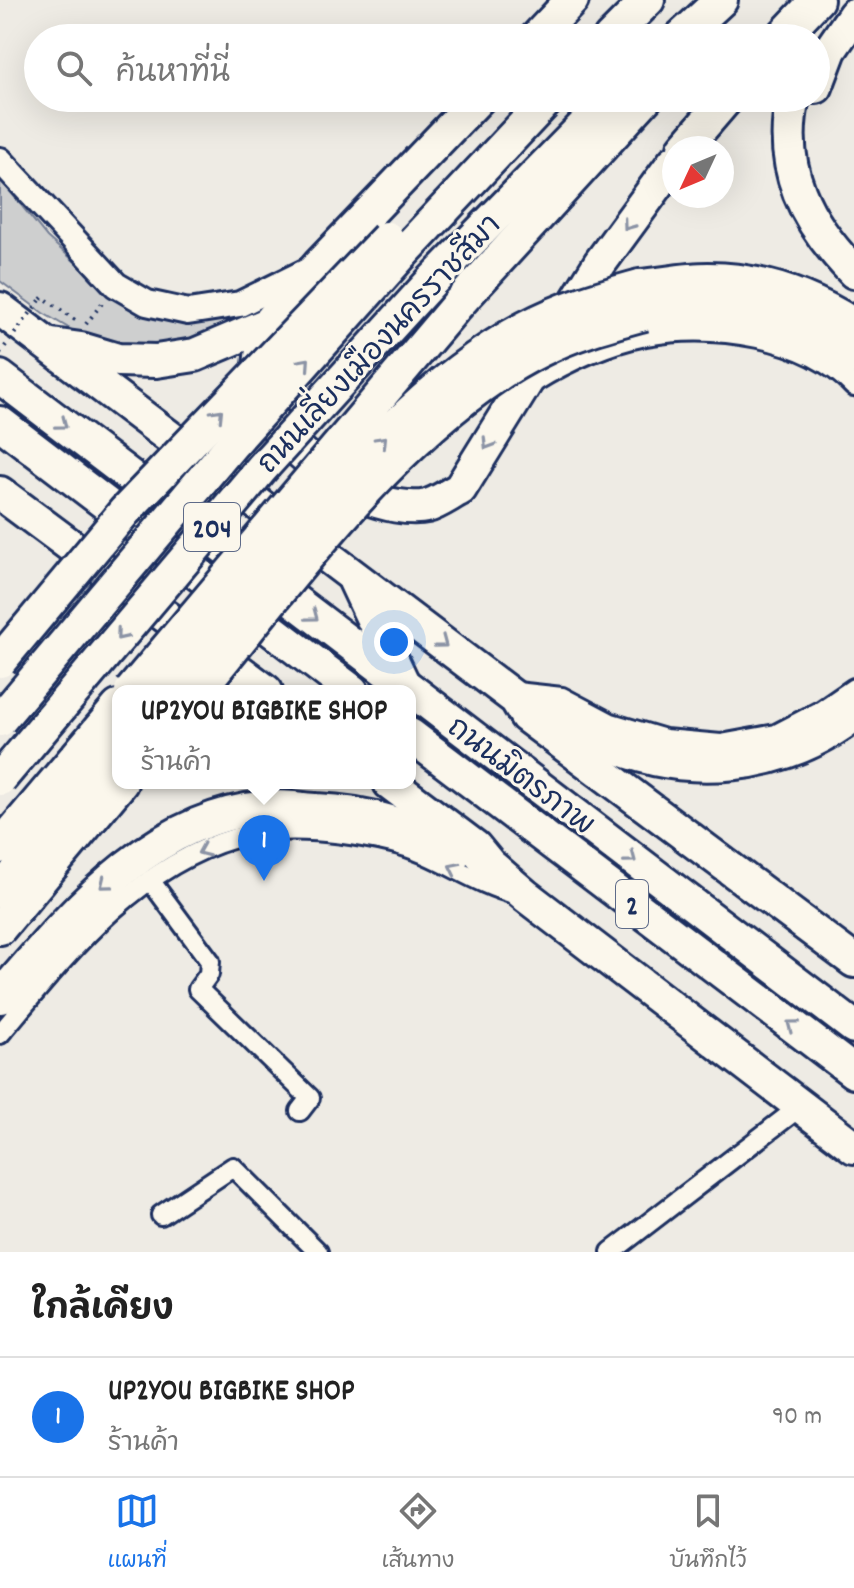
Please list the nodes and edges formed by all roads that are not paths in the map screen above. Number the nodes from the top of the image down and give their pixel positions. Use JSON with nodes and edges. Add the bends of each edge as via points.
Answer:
{"nodes":[{"id":1,"x":572,"y":0,"type":"edge"},
{"id":2,"x":648,"y":0,"type":"edge"},
{"id":3,"x":721,"y":0,"type":"edge"},
{"id":4,"x":817,"y":0,"type":"edge"},
{"id":5,"x":841,"y":0,"type":"edge"},
{"id":6,"x":854,"y":15,"type":"edge"},
{"id":7,"x":549,"y":24,"type":"edge"},
{"id":8,"x":624,"y":24,"type":"edge"},
{"id":9,"x":697,"y":24,"type":"edge"},
{"id":10,"x":794,"y":24,"type":"edge"},
{"id":11,"x":823,"y":24,"type":"edge"},
{"id":12,"x":830,"y":50,"type":"edge"},
{"id":13,"x":466,"y":112,"type":"edge"},
{"id":14,"x":535,"y":112,"type":"edge"},
{"id":15,"x":597,"y":112,"type":"edge"},
{"id":16,"x":633,"y":112,"type":"edge"},
{"id":17,"x":715,"y":112,"type":"edge"},
{"id":18,"x":790,"y":112,"type":"edge"},
{"id":19,"x":811,"y":112,"type":"edge"},
{"id":20,"x":694,"y":136,"type":"edge"},
{"id":21,"x":0,"y":160,"type":"edge"},
{"id":22,"x":662,"y":178,"type":"edge"},
{"id":23,"x":854,"y":241,"type":"edge"},
{"id":24,"x":394,"y":246,"type":"junction"},
{"id":25,"x":319,"y":265,"type":"junction"},
{"id":26,"x":854,"y":272,"type":"edge"},
{"id":27,"x":642,"y":300,"type":"junction"},
{"id":28,"x":0,"y":309,"type":"edge"},
{"id":29,"x":268,"y":324,"type":"junction"},
{"id":30,"x":854,"y":325,"type":"edge"},
{"id":31,"x":45,"y":344,"type":"junction"},
{"id":32,"x":854,"y":358,"type":"edge"},
{"id":33,"x":0,"y":377,"type":"edge"},
{"id":34,"x":854,"y":387,"type":"edge"},
{"id":35,"x":521,"y":391,"type":"junction"},
{"id":36,"x":0,"y":423,"type":"edge"},
{"id":37,"x":242,"y":492,"type":"junction"},
{"id":38,"x":6,"y":505,"type":"edge"},
{"id":39,"x":352,"y":575,"type":"junction"},
{"id":40,"x":0,"y":661,"type":"edge"},
{"id":41,"x":136,"y":685,"type":"edge"},
{"id":42,"x":171,"y":685,"type":"edge"},
{"id":43,"x":203,"y":685,"type":"edge"},
{"id":44,"x":258,"y":685,"type":"edge"},
{"id":45,"x":344,"y":685,"type":"edge"},
{"id":46,"x":403,"y":685,"type":"edge"},
{"id":47,"x":404,"y":685,"type":"edge"},
{"id":48,"x":854,"y":688,"type":"edge"},
{"id":49,"x":416,"y":695,"type":"edge"},
{"id":50,"x":510,"y":695,"type":"junction"},
{"id":51,"x":854,"y":715,"type":"edge"},
{"id":52,"x":0,"y":720,"type":"edge"},
{"id":53,"x":112,"y":727,"type":"edge"},
{"id":54,"x":416,"y":740,"type":"edge"},
{"id":55,"x":112,"y":758,"type":"edge"},
{"id":56,"x":0,"y":779,"type":"edge"},
{"id":57,"x":96,"y":782,"type":"edge"},
{"id":58,"x":398,"y":789,"type":"edge"},
{"id":59,"x":0,"y":847,"type":"edge"},
{"id":60,"x":489,"y":864,"type":"junction"},
{"id":61,"x":150,"y":880,"type":"junction"},
{"id":62,"x":0,"y":892,"type":"edge"},
{"id":63,"x":526,"y":896,"type":"junction"},
{"id":64,"x":0,"y":928,"type":"edge"},
{"id":65,"x":854,"y":961,"type":"edge"},
{"id":66,"x":0,"y":997,"type":"edge"},
{"id":67,"x":854,"y":1027,"type":"edge"},
{"id":68,"x":0,"y":1034,"type":"edge"},
{"id":69,"x":854,"y":1072,"type":"edge"},
{"id":70,"x":801,"y":1106,"type":"junction"},
{"id":71,"x":300,"y":1111,"type":"dead end"},
{"id":72,"x":854,"y":1147,"type":"edge"},
{"id":73,"x":161,"y":1215,"type":"dead end"},
{"id":74,"x":318,"y":1252,"type":"edge"},
{"id":75,"x":611,"y":1252,"type":"edge"}],
"edges":[{"from":1,"to":7,"type":"highway"},
{"from":2,"to":8,"type":"highway"},
{"from":3,"to":9,"type":"highway"},
{"from":4,"to":10,"type":"highway"},
{"from":5,"to":11,"type":"highway"},
{"from":6,"to":12,"type":"highway"},
{"from":13,"to":25,"type":"highway"},
{"from":14,"to":24,"type":"highway","name":"ถนนเลี่ยงเมืองนครราชสีมา","number":"204"},
{"from":15,"to":37,"type":"highway","name":"ถนนเลี่ยงเมืองนครราชสีมา","number":"204","bridge":true,"via":[[431,282]]},
{"from":16,"to":41,"type":"highway","bridge":true,"via":[[458,304]]},
{"from":17,"to":20,"type":"highway"},
{"from":18,"to":26,"type":"highway","via":[[789,161],[803,204],[831,249]]},
{"from":19,"to":23,"type":"highway","via":[[811,158],[823,196]]},
{"from":21,"to":25,"type":"street","via":[[116,285],[147,303],[188,312],[240,304]]},
{"from":22,"to":35,"type":"highway","one_way":true,"via":[[600,263]]},
{"from":40,"to":24,"type":"highway","one_way":true,"bridge":true,"via":[[125,511]]},
{"from":52,"to":24,"type":"highway","name":"ถนนเลี่ยงเมืองนครราชสีมา","number":"204","one_way":true,"bridge":true},
{"from":25,"to":29,"type":"highway"},
{"from":27,"to":30,"type":"highway","via":[[708,279],[772,287],[820,303]]},
{"from":27,"to":32,"type":"highway","via":[[760,314],[805,329]]},
{"from":42,"to":27,"type":"highway","one_way":true,"bridge":true,"via":[[332,493],[448,380],[524,328],[578,303]]},
{"from":27,"to":43,"type":"highway","bridge":true,"via":[[538,351],[474,391],[422,436],[351,507]]},
{"from":28,"to":31,"type":"highway"},
{"from":29,"to":31,"type":"highway","via":[[195,355],[156,361],[118,360]]},
{"from":35,"to":29,"type":"highway","one_way":true,"via":[[460,489],[427,506],[367,498],[300,451],[271,419],[260,392]]},
{"from":31,"to":37,"type":"highway"},
{"from":33,"to":46,"type":"highway","name":"ถนนมิตรภาพ","number":"2","one_way":true},
{"from":34,"to":35,"type":"street","via":[[842,374],[796,349],[755,336],[706,333],[647,336],[593,352]]},
{"from":36,"to":45,"type":"highway"},
{"from":37,"to":39,"type":"highway"},
{"from":37,"to":56,"type":"highway","name":"ถนนเลี่ยงเมืองนครราชสีมา","number":"204","one_way":true,"bridge":true},
{"from":38,"to":44,"type":"highway"},
{"from":39,"to":47,"type":"highway"},
{"from":39,"to":50,"type":"highway","one_way":true},
{"from":48,"to":50,"type":"street","via":[[776,734],[721,744],[665,739],[611,723],[562,697]]},
{"from":49,"to":67,"type":"highway","name":"ถนนมิตรภาพ","number":"2","one_way":true},
{"from":50,"to":51,"type":"highway","via":[[605,743],[663,762],[726,766],[786,754]]},
{"from":50,"to":65,"type":"highway","via":[[526,716]]},
{"from":53,"to":57,"type":"highway"},
{"from":69,"to":54,"type":"highway","name":"ถนนมิตรภาพ","number":"2","one_way":true},
{"from":55,"to":57,"type":"highway"},
{"from":57,"to":59,"type":"highway"},
{"from":57,"to":62,"type":"highway"},
{"from":57,"to":64,"type":"highway"},
{"from":58,"to":60,"type":"highway","via":[[475,847]]},
{"from":60,"to":63,"type":"highway"},
{"from":60,"to":66,"type":"highway","one_way":true,"via":[[395,822],[273,807],[228,815],[185,830],[107,882]]},
{"from":63,"to":61,"type":"street","one_way":true,"via":[[491,888],[394,844],[334,833],[281,831],[236,837]]},
{"from":61,"to":68,"type":"street","via":[[63,958]]},
{"from":61,"to":71,"type":"street","via":[[210,961],[209,974],[198,989],[310,1098]]},
{"from":63,"to":70,"type":"highway"},
{"from":70,"to":72,"type":"highway"},
{"from":70,"to":75,"type":"street"},
{"from":73,"to":74,"type":"street","via":[[233,1167]]}]}
